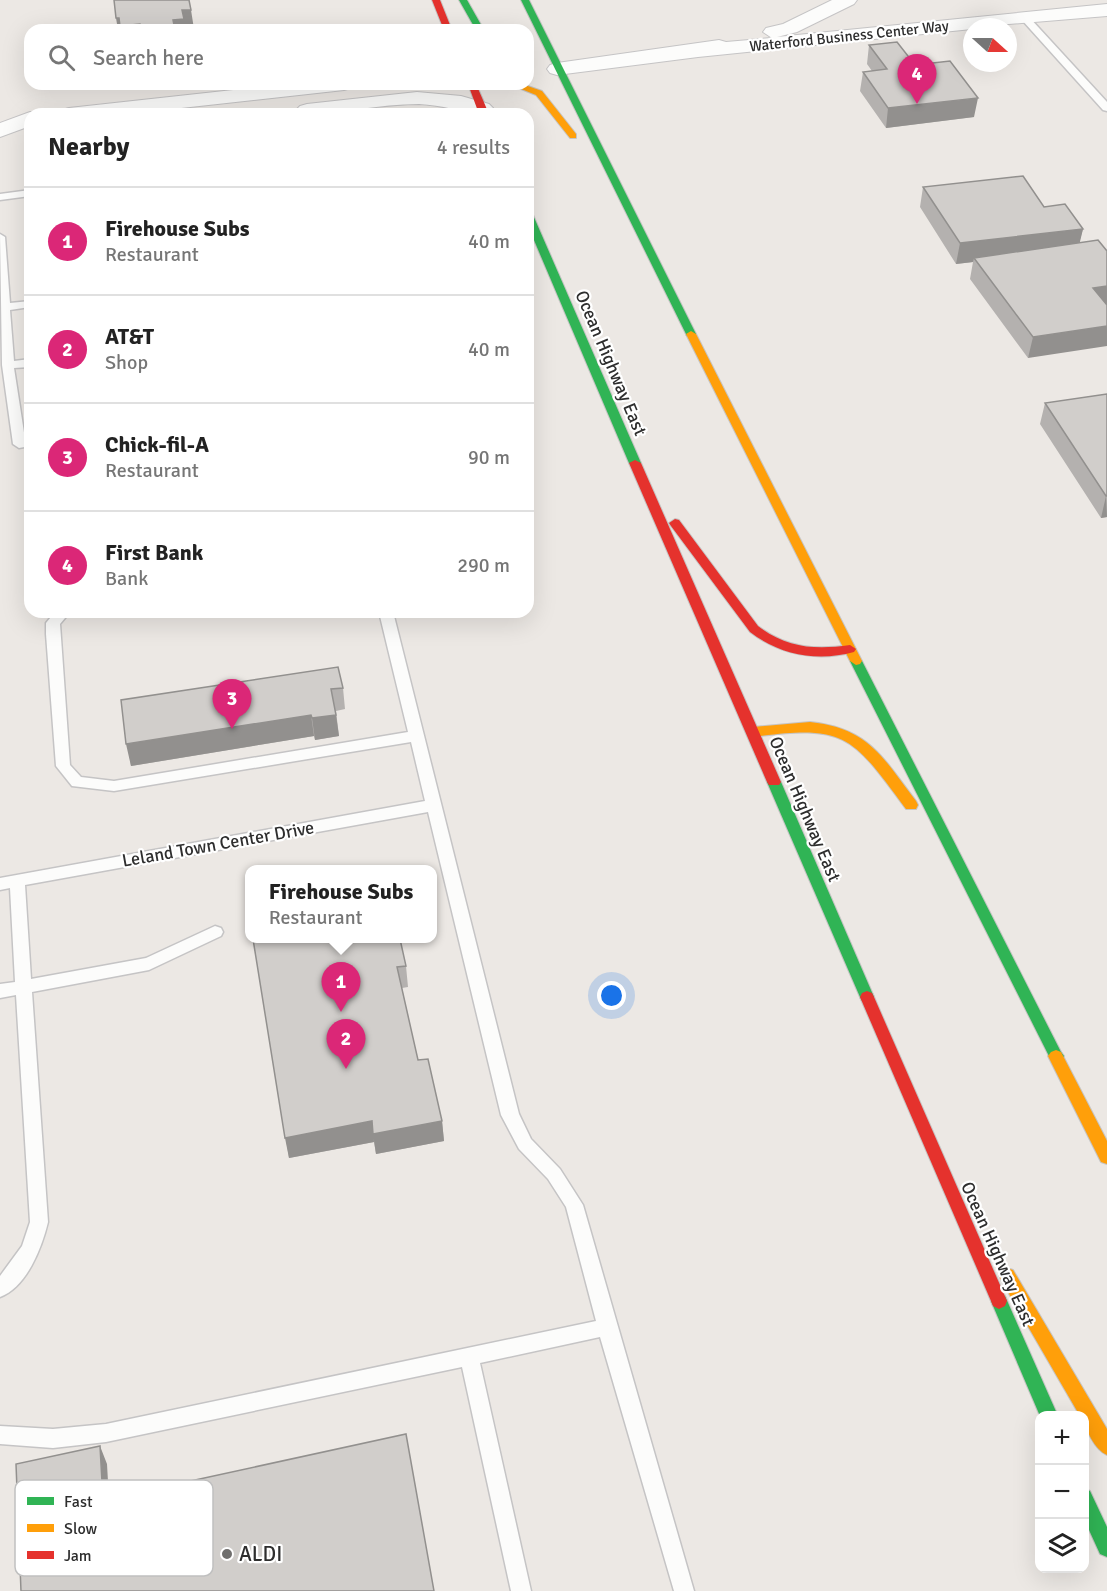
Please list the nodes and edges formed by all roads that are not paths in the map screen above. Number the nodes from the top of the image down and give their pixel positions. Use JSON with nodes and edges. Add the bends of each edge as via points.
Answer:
{"nodes":[{"id":1,"x":436,"y":0,"type":"edge"},
{"id":2,"x":463,"y":0,"type":"edge"},
{"id":3,"x":525,"y":0,"type":"edge"},
{"id":4,"x":847,"y":0,"type":"edge"},
{"id":5,"x":1010,"y":0,"type":"edge"},
{"id":6,"x":1107,"y":10,"type":"edge"},
{"id":7,"x":1025,"y":18,"type":"junction"},
{"id":8,"x":446,"y":24,"type":"edge"},
{"id":9,"x":477,"y":24,"type":"edge"},
{"id":10,"x":533,"y":24,"type":"edge"},
{"id":11,"x":534,"y":27,"type":"edge"},
{"id":12,"x":698,"y":51,"type":"junction"},
{"id":13,"x":547,"y":67,"type":"junction"},
{"id":14,"x":289,"y":90,"type":"edge"},
{"id":15,"x":474,"y":90,"type":"edge"},
{"id":16,"x":530,"y":90,"type":"edge"},
{"id":17,"x":124,"y":108,"type":"edge"},
{"id":18,"x":325,"y":108,"type":"edge"},
{"id":19,"x":474,"y":108,"type":"edge"},
{"id":20,"x":482,"y":108,"type":"edge"},
{"id":21,"x":1107,"y":108,"type":"edge"},
{"id":22,"x":24,"y":120,"type":"edge"},
{"id":23,"x":0,"y":130,"type":"edge"},
{"id":24,"x":0,"y":136,"type":"edge"},
{"id":25,"x":24,"y":141,"type":"edge"},
{"id":26,"x":24,"y":194,"type":"edge"},
{"id":27,"x":0,"y":196,"type":"edge"},
{"id":28,"x":628,"y":209,"type":"junction"},
{"id":29,"x":534,"y":229,"type":"edge"},
{"id":30,"x":0,"y":237,"type":"edge"},
{"id":31,"x":24,"y":305,"type":"edge"},
{"id":32,"x":3,"y":308,"type":"junction"},
{"id":33,"x":24,"y":364,"type":"edge"},
{"id":34,"x":8,"y":365,"type":"junction"},
{"id":35,"x":6,"y":409,"type":"edge"},
{"id":36,"x":24,"y":443,"type":"edge"},
{"id":37,"x":641,"y":478,"type":"junction"},
{"id":38,"x":58,"y":618,"type":"edge"},
{"id":39,"x":388,"y":618,"type":"edge"},
{"id":40,"x":850,"y":649,"type":"junction"},
{"id":41,"x":753,"y":732,"type":"junction"},
{"id":42,"x":418,"y":736,"type":"junction"},
{"id":43,"x":435,"y":805,"type":"junction"},
{"id":44,"x":962,"y":871,"type":"junction"},
{"id":45,"x":18,"y":881,"type":"junction"},
{"id":46,"x":0,"y":884,"type":"edge"},
{"id":47,"x":215,"y":932,"type":"dead end"},
{"id":48,"x":24,"y":986,"type":"junction"},
{"id":49,"x":0,"y":991,"type":"edge"},
{"id":50,"x":930,"y":1144,"type":"junction"},
{"id":51,"x":1107,"y":1157,"type":"edge"},
{"id":52,"x":0,"y":1289,"type":"edge"},
{"id":53,"x":607,"y":1327,"type":"junction"},
{"id":54,"x":469,"y":1355,"type":"junction"},
{"id":55,"x":1047,"y":1411,"type":"edge"},
{"id":56,"x":0,"y":1435,"type":"edge"},
{"id":57,"x":1107,"y":1446,"type":"edge"},
{"id":58,"x":1089,"y":1508,"type":"edge"},
{"id":59,"x":1107,"y":1548,"type":"edge"},
{"id":60,"x":521,"y":1591,"type":"edge"},
{"id":61,"x":684,"y":1591,"type":"edge"}],
"edges":[{"from":1,"to":8,"type":"highway"},
{"from":2,"to":9,"type":"highway"},
{"from":3,"to":10,"type":"highway"},
{"from":4,"to":12,"type":"street","via":[[790,28]]},
{"from":5,"to":7,"type":"street"},
{"from":6,"to":7,"type":"street","name":"Waterford Business Center Way"},
{"from":7,"to":12,"type":"street","name":"Waterford Business Center Way"},
{"from":7,"to":21,"type":"lane"},
{"from":11,"to":13,"type":"highway"},
{"from":12,"to":13,"type":"street"},
{"from":13,"to":28,"type":"highway"},
{"from":14,"to":17,"type":"street"},
{"from":15,"to":20,"type":"highway"},
{"from":16,"to":28,"type":"highway","via":[[547,100]]},
{"from":18,"to":19,"type":"street","via":[[412,98],[444,98]]},
{"from":22,"to":23,"type":"street"},
{"from":24,"to":25,"type":"street"},
{"from":26,"to":27,"type":"lane"},
{"from":28,"to":40,"type":"highway"},
{"from":29,"to":37,"type":"highway","name":"Ocean Highway East"},
{"from":30,"to":32,"type":"lane"},
{"from":31,"to":32,"type":"lane"},
{"from":32,"to":34,"type":"lane"},
{"from":33,"to":34,"type":"lane"},
{"from":34,"to":35,"type":"lane"},
{"from":35,"to":36,"type":"lane","via":[[19,444]]},
{"from":37,"to":40,"type":"highway","via":[[768,643],[807,653]]},
{"from":37,"to":41,"type":"highway","name":"Ocean Highway East"},
{"from":38,"to":42,"type":"lane","via":[[53,623],[53,634],[63,766],[77,782],[114,786]]},
{"from":39,"to":42,"type":"lane"},
{"from":40,"to":44,"type":"highway"},
{"from":41,"to":44,"type":"highway","via":[[796,724],[846,731],[865,744]]},
{"from":41,"to":50,"type":"highway","name":"Ocean Highway East"},
{"from":42,"to":43,"type":"lane"},
{"from":43,"to":45,"type":"lane","name":"Leland Town Center Drive"},
{"from":43,"to":53,"type":"lane","via":[[510,1115],[525,1144],[554,1174],[574,1205]]},
{"from":44,"to":51,"type":"highway"},
{"from":45,"to":46,"type":"lane","name":"Leland Town Center Drive"},
{"from":45,"to":48,"type":"lane"},
{"from":47,"to":48,"type":"lane","via":[[149,964]]},
{"from":48,"to":49,"type":"lane"},
{"from":48,"to":52,"type":"lane","via":[[39,1222],[35,1244],[21,1269]]},
{"from":50,"to":55,"type":"highway","name":"Ocean Highway East"},
{"from":50,"to":57,"type":"highway"},
{"from":53,"to":54,"type":"lane"},
{"from":53,"to":61,"type":"lane"},
{"from":54,"to":56,"type":"lane","via":[[68,1440],[27,1440]]},
{"from":54,"to":60,"type":"lane"},
{"from":58,"to":59,"type":"highway"}]}
